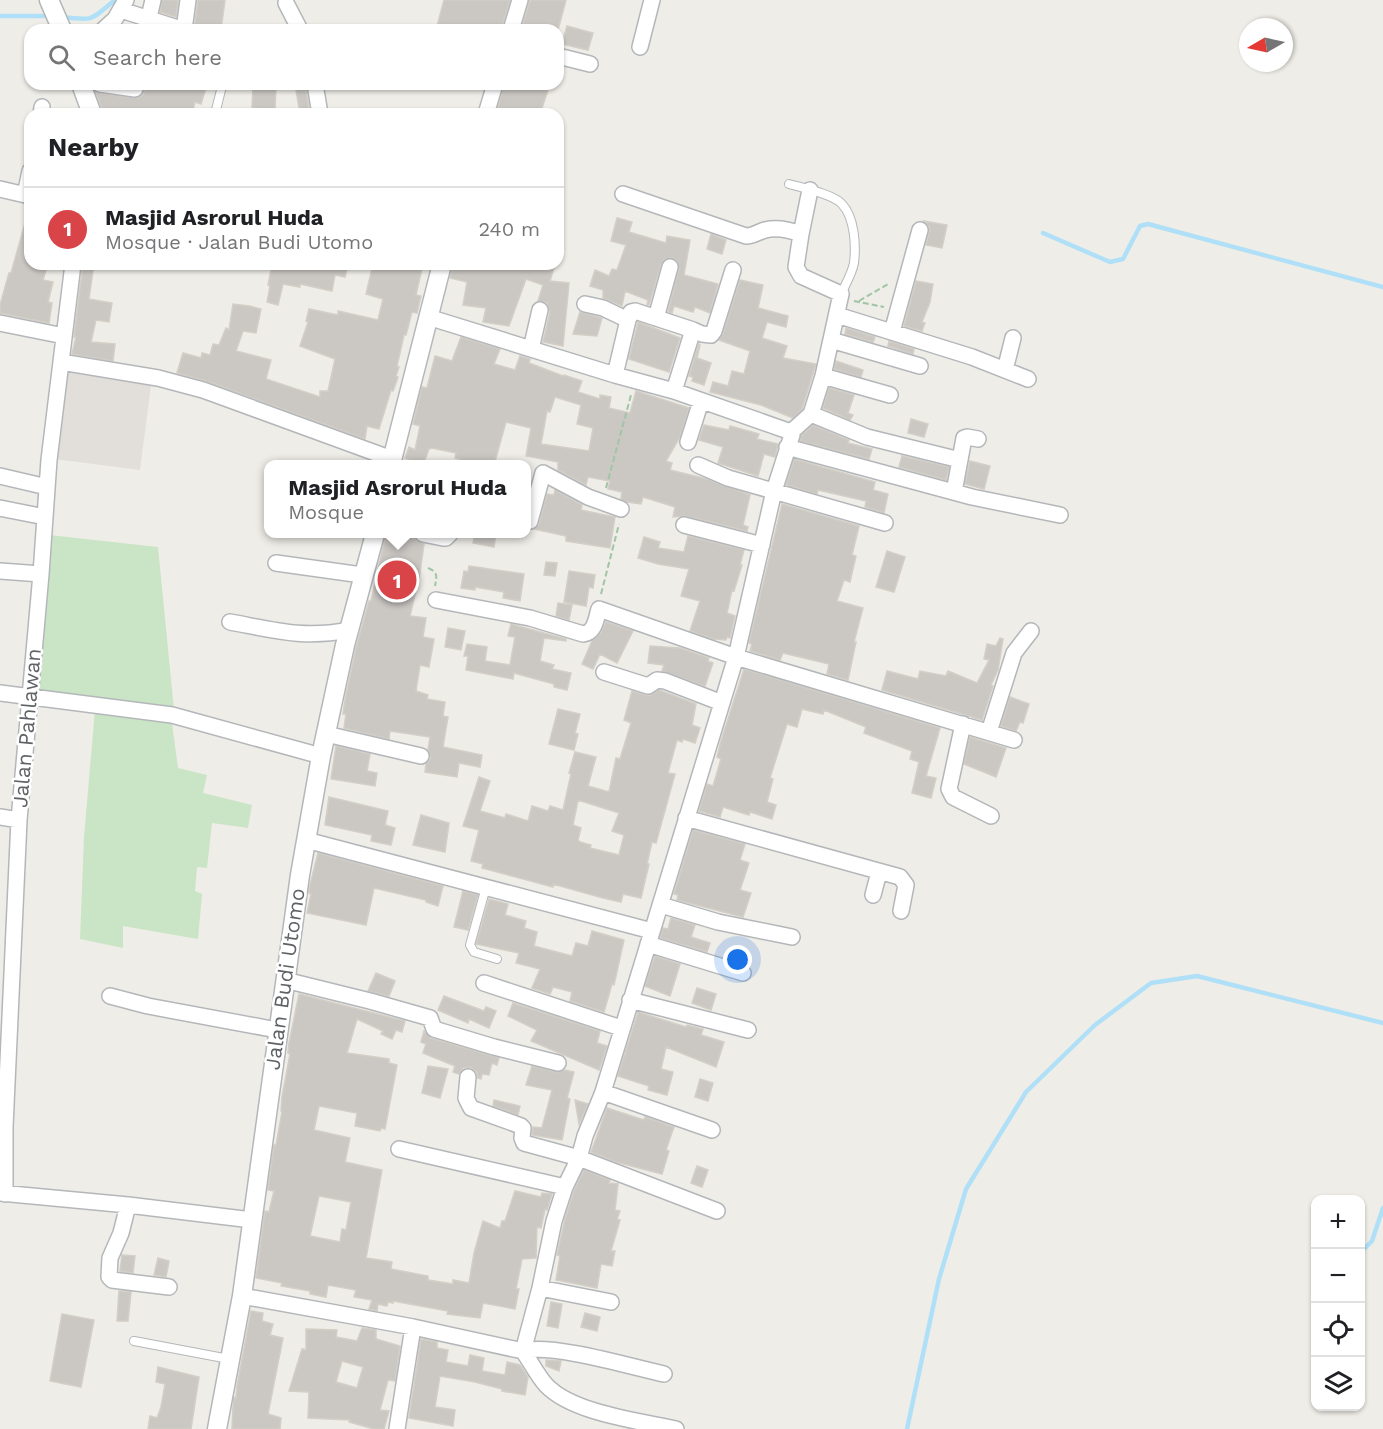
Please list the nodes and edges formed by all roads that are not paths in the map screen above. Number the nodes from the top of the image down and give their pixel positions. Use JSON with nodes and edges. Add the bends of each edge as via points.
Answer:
{"nodes":[{"id":1,"x":153,"y":0,"type":"edge"},
{"id":2,"x":188,"y":0,"type":"edge"},
{"id":3,"x":520,"y":0,"type":"edge"},
{"id":4,"x":652,"y":0,"type":"edge"},
{"id":5,"x":50,"y":1,"type":"edge"},
{"id":6,"x":286,"y":3,"type":"dead end"},
{"id":7,"x":123,"y":5,"type":"edge"},
{"id":8,"x":60,"y":24,"type":"edge"},
{"id":9,"x":110,"y":24,"type":"edge"},
{"id":10,"x":146,"y":24,"type":"edge"},
{"id":11,"x":147,"y":24,"type":"edge"},
{"id":12,"x":185,"y":24,"type":"edge"},
{"id":13,"x":297,"y":24,"type":"edge"},
{"id":14,"x":513,"y":24,"type":"edge"},
{"id":15,"x":640,"y":47,"type":"dead end"},
{"id":16,"x":564,"y":58,"type":"edge"},
{"id":17,"x":590,"y":64,"type":"dead end"},
{"id":18,"x":83,"y":90,"type":"edge"},
{"id":19,"x":221,"y":90,"type":"edge"},
{"id":20,"x":316,"y":90,"type":"edge"},
{"id":21,"x":493,"y":90,"type":"edge"},
{"id":22,"x":90,"y":108,"type":"edge"},
{"id":23,"x":216,"y":108,"type":"edge"},
{"id":24,"x":319,"y":108,"type":"edge"},
{"id":25,"x":488,"y":108,"type":"edge"},
{"id":26,"x":789,"y":183,"type":"dead end"},
{"id":27,"x":0,"y":189,"type":"edge"},
{"id":28,"x":810,"y":190,"type":"junction"},
{"id":29,"x":623,"y":194,"type":"dead end"},
{"id":30,"x":24,"y":195,"type":"edge"},
{"id":31,"x":920,"y":230,"type":"dead end"},
{"id":32,"x":801,"y":234,"type":"junction"},
{"id":33,"x":670,"y":267,"type":"dead end"},
{"id":34,"x":72,"y":270,"type":"edge"},
{"id":35,"x":440,"y":270,"type":"edge"},
{"id":36,"x":733,"y":270,"type":"dead end"},
{"id":37,"x":585,"y":304,"type":"dead end"},
{"id":38,"x":839,"y":304,"type":"junction"},
{"id":39,"x":540,"y":310,"type":"dead end"},
{"id":40,"x":428,"y":317,"type":"junction"},
{"id":41,"x":656,"y":318,"type":"junction"},
{"id":42,"x":628,"y":320,"type":"junction"},
{"id":43,"x":0,"y":323,"type":"edge"},
{"id":44,"x":693,"y":330,"type":"junction"},
{"id":45,"x":892,"y":332,"type":"junction"},
{"id":46,"x":64,"y":336,"type":"junction"},
{"id":47,"x":1013,"y":338,"type":"dead end"},
{"id":48,"x":831,"y":340,"type":"junction"},
{"id":49,"x":531,"y":349,"type":"junction"},
{"id":50,"x":60,"y":362,"type":"junction"},
{"id":51,"x":920,"y":366,"type":"dead end"},
{"id":52,"x":1005,"y":370,"type":"junction"},
{"id":53,"x":615,"y":375,"type":"junction"},
{"id":54,"x":823,"y":376,"type":"junction"},
{"id":55,"x":1028,"y":379,"type":"dead end"},
{"id":56,"x":674,"y":391,"type":"junction"},
{"id":57,"x":890,"y":395,"type":"dead end"},
{"id":58,"x":701,"y":401,"type":"junction"},
{"id":59,"x":811,"y":414,"type":"junction"},
{"id":60,"x":791,"y":432,"type":"junction"},
{"id":61,"x":978,"y":439,"type":"dead end"},
{"id":62,"x":688,"y":442,"type":"dead end"},
{"id":63,"x":787,"y":447,"type":"junction"},
{"id":64,"x":387,"y":460,"type":"edge"},
{"id":65,"x":392,"y":460,"type":"edge"},
{"id":66,"x":960,"y":460,"type":"junction"},
{"id":67,"x":698,"y":465,"type":"dead end"},
{"id":68,"x":0,"y":476,"type":"edge"},
{"id":69,"x":47,"y":487,"type":"junction"},
{"id":70,"x":774,"y":491,"type":"junction"},
{"id":71,"x":954,"y":492,"type":"junction"},
{"id":72,"x":0,"y":508,"type":"edge"},
{"id":73,"x":621,"y":509,"type":"road end"},
{"id":74,"x":1060,"y":515,"type":"dead end"},
{"id":75,"x":45,"y":517,"type":"junction"},
{"id":76,"x":531,"y":517,"type":"edge"},
{"id":77,"x":885,"y":523,"type":"dead end"},
{"id":78,"x":684,"y":525,"type":"dead end"},
{"id":79,"x":374,"y":538,"type":"edge"},
{"id":80,"x":762,"y":545,"type":"junction"},
{"id":81,"x":276,"y":563,"type":"dead end"},
{"id":82,"x":0,"y":571,"type":"edge"},
{"id":83,"x":41,"y":574,"type":"junction"},
{"id":84,"x":362,"y":575,"type":"junction"},
{"id":85,"x":436,"y":600,"type":"road end"},
{"id":86,"x":230,"y":622,"type":"dead end"},
{"id":87,"x":349,"y":630,"type":"junction"},
{"id":88,"x":1031,"y":631,"type":"dead end"},
{"id":89,"x":736,"y":657,"type":"junction"},
{"id":90,"x":604,"y":672,"type":"dead end"},
{"id":91,"x":0,"y":693,"type":"edge"},
{"id":92,"x":30,"y":696,"type":"junction"},
{"id":93,"x":722,"y":703,"type":"junction"},
{"id":94,"x":963,"y":724,"type":"junction"},
{"id":95,"x":989,"y":732,"type":"junction"},
{"id":96,"x":326,"y":734,"type":"junction"},
{"id":97,"x":1014,"y":740,"type":"dead end"},
{"id":98,"x":321,"y":756,"type":"junction"},
{"id":99,"x":421,"y":756,"type":"dead end"},
{"id":100,"x":991,"y":816,"type":"dead end"},
{"id":101,"x":0,"y":817,"type":"edge"},
{"id":102,"x":686,"y":818,"type":"junction"},
{"id":103,"x":19,"y":820,"type":"junction"},
{"id":104,"x":306,"y":840,"type":"junction"},
{"id":105,"x":879,"y":872,"type":"junction"},
{"id":106,"x":486,"y":887,"type":"junction"},
{"id":107,"x":873,"y":895,"type":"dead end"},
{"id":108,"x":661,"y":905,"type":"junction"},
{"id":109,"x":901,"y":911,"type":"dead end"},
{"id":110,"x":792,"y":937,"type":"dead end"},
{"id":111,"x":650,"y":938,"type":"junction"},
{"id":112,"x":497,"y":959,"type":"dead end"},
{"id":113,"x":6,"y":965,"type":"edge"},
{"id":114,"x":743,"y":973,"type":"dead end"},
{"id":115,"x":285,"y":980,"type":"junction"},
{"id":116,"x":484,"y":983,"type":"dead end"},
{"id":117,"x":110,"y":996,"type":"dead end"},
{"id":118,"x":630,"y":1000,"type":"junction"},
{"id":119,"x":621,"y":1028,"type":"junction"},
{"id":120,"x":277,"y":1030,"type":"junction"},
{"id":121,"x":748,"y":1030,"type":"dead end"},
{"id":122,"x":558,"y":1063,"type":"dead end"},
{"id":123,"x":468,"y":1077,"type":"dead end"},
{"id":124,"x":603,"y":1092,"type":"junction"},
{"id":125,"x":712,"y":1130,"type":"dead end"},
{"id":126,"x":399,"y":1149,"type":"dead end"},
{"id":127,"x":579,"y":1158,"type":"junction"},
{"id":128,"x":565,"y":1187,"type":"junction"},
{"id":129,"x":2,"y":1193,"type":"edge"},
{"id":130,"x":128,"y":1205,"type":"junction"},
{"id":131,"x":717,"y":1211,"type":"dead end"},
{"id":132,"x":252,"y":1220,"type":"junction"},
{"id":133,"x":169,"y":1287,"type":"dead end"},
{"id":134,"x":540,"y":1288,"type":"junction"},
{"id":135,"x":242,"y":1296,"type":"junction"},
{"id":136,"x":611,"y":1302,"type":"dead end"},
{"id":137,"x":413,"y":1327,"type":"junction"},
{"id":138,"x":134,"y":1341,"type":"dead end"},
{"id":139,"x":523,"y":1351,"type":"junction"},
{"id":140,"x":229,"y":1359,"type":"junction"},
{"id":141,"x":664,"y":1374,"type":"dead end"},
{"id":142,"x":217,"y":1429,"type":"edge"},
{"id":143,"x":397,"y":1429,"type":"edge"},
{"id":144,"x":676,"y":1429,"type":"edge"}],
"edges":[{"from":1,"to":11,"type":"street"},
{"from":2,"to":12,"type":"street"},
{"from":3,"to":14,"type":"street"},
{"from":4,"to":15,"type":"street"},
{"from":5,"to":8,"type":"street"},
{"from":6,"to":13,"type":"street"},
{"from":7,"to":9,"type":"street"},
{"from":7,"to":10,"type":"street"},
{"from":16,"to":17,"type":"street"},
{"from":18,"to":22,"type":"street"},
{"from":19,"to":23,"type":"lane"},
{"from":20,"to":24,"type":"street"},
{"from":21,"to":25,"type":"street"},
{"from":26,"to":28,"type":"lane"},
{"from":27,"to":30,"type":"street"},
{"from":28,"to":32,"type":"street"},
{"from":28,"to":38,"type":"lane","via":[[842,203],[850,217],[854,265]]},
{"from":29,"to":32,"type":"street","via":[[746,236],[778,228]]},
{"from":31,"to":45,"type":"street"},
{"from":32,"to":38,"type":"street","via":[[798,272]]},
{"from":33,"to":41,"type":"street"},
{"from":34,"to":46,"type":"street","name":"Jalan Pahlawan"},
{"from":35,"to":40,"type":"street"},
{"from":36,"to":44,"type":"street","via":[[714,331],[706,335]]},
{"from":37,"to":42,"type":"street"},
{"from":38,"to":45,"type":"street"},
{"from":38,"to":48,"type":"street"},
{"from":39,"to":49,"type":"street"},
{"from":40,"to":49,"type":"street"},
{"from":40,"to":65,"type":"street"},
{"from":41,"to":42,"type":"street","via":[[633,311]]},
{"from":41,"to":44,"type":"street"},
{"from":42,"to":53,"type":"street"},
{"from":43,"to":46,"type":"street"},
{"from":44,"to":56,"type":"street"},
{"from":45,"to":52,"type":"street"},
{"from":46,"to":50,"type":"street","name":"Jalan Pahlawan"},
{"from":47,"to":52,"type":"street"},
{"from":48,"to":51,"type":"street"},
{"from":48,"to":54,"type":"street"},
{"from":49,"to":53,"type":"street"},
{"from":50,"to":64,"type":"street","via":[[158,378],[203,390]]},
{"from":50,"to":69,"type":"street","name":"Jalan Pahlawan"},
{"from":52,"to":55,"type":"street"},
{"from":53,"to":56,"type":"street"},
{"from":54,"to":57,"type":"street"},
{"from":54,"to":59,"type":"street"},
{"from":56,"to":58,"type":"street"},
{"from":58,"to":60,"type":"street"},
{"from":58,"to":62,"type":"street"},
{"from":59,"to":60,"type":"street"},
{"from":59,"to":66,"type":"street","via":[[867,437]]},
{"from":60,"to":63,"type":"street"},
{"from":61,"to":66,"type":"street","via":[[964,438]]},
{"from":63,"to":70,"type":"street"},
{"from":63,"to":71,"type":"street"},
{"from":66,"to":71,"type":"street"},
{"from":67,"to":70,"type":"street"},
{"from":68,"to":69,"type":"street"},
{"from":69,"to":75,"type":"street","name":"Jalan Pahlawan"},
{"from":70,"to":77,"type":"street"},
{"from":70,"to":80,"type":"street"},
{"from":71,"to":74,"type":"street"},
{"from":72,"to":75,"type":"street"},
{"from":73,"to":76,"type":"street","via":[[543,473]]},
{"from":75,"to":83,"type":"street","name":"Jalan Pahlawan"},
{"from":78,"to":80,"type":"street"},
{"from":79,"to":84,"type":"street","name":"Jalan Budi Utomo"},
{"from":80,"to":89,"type":"street"},
{"from":81,"to":84,"type":"street"},
{"from":82,"to":83,"type":"street"},
{"from":83,"to":92,"type":"street","name":"Jalan Pahlawan"},
{"from":84,"to":87,"type":"street","name":"Jalan Budi Utomo"},
{"from":85,"to":89,"type":"street","via":[[530,618],[583,634],[592,630],[599,609]]},
{"from":86,"to":87,"type":"street","via":[[302,635]]},
{"from":87,"to":96,"type":"street","name":"Jalan Budi Utomo"},
{"from":88,"to":95,"type":"street","via":[[1014,653]]},
{"from":89,"to":93,"type":"street"},
{"from":89,"to":94,"type":"street"},
{"from":90,"to":93,"type":"street","via":[[648,686],[657,680],[665,681]]},
{"from":91,"to":92,"type":"street"},
{"from":92,"to":98,"type":"street","via":[[172,715]]},
{"from":92,"to":103,"type":"street","name":"Jalan Pahlawan"},
{"from":93,"to":102,"type":"street"},
{"from":94,"to":95,"type":"street"},
{"from":94,"to":100,"type":"street","via":[[949,789],[953,797]]},
{"from":95,"to":97,"type":"street"},
{"from":96,"to":98,"type":"street","name":"Jalan Budi Utomo"},
{"from":96,"to":99,"type":"street"},
{"from":98,"to":104,"type":"street","name":"Jalan Budi Utomo"},
{"from":101,"to":103,"type":"street"},
{"from":102,"to":105,"type":"street"},
{"from":102,"to":108,"type":"street"},
{"from":103,"to":113,"type":"street","name":"Jalan Pahlawan"},
{"from":104,"to":106,"type":"street"},
{"from":104,"to":115,"type":"street","name":"Jalan Budi Utomo"},
{"from":105,"to":107,"type":"street"},
{"from":105,"to":109,"type":"street","via":[[904,880]]},
{"from":106,"to":111,"type":"street"},
{"from":106,"to":112,"type":"lane","via":[[470,945],[474,952]]},
{"from":108,"to":110,"type":"street","via":[[717,922]]},
{"from":108,"to":111,"type":"street"},
{"from":111,"to":114,"type":"street"},
{"from":111,"to":118,"type":"street"},
{"from":113,"to":129,"type":"street","name":"Jalan Pahlawan"},
{"from":115,"to":120,"type":"street","name":"Jalan Budi Utomo"},
{"from":115,"to":122,"type":"street","via":[[430,1018],[434,1029]]},
{"from":116,"to":119,"type":"street"},
{"from":117,"to":120,"type":"street"},
{"from":118,"to":119,"type":"street"},
{"from":118,"to":121,"type":"street"},
{"from":119,"to":124,"type":"street"},
{"from":120,"to":132,"type":"street","name":"Jalan Budi Utomo"},
{"from":123,"to":127,"type":"street","via":[[466,1098],[471,1108],[521,1126],[524,1143]]},
{"from":124,"to":125,"type":"street"},
{"from":124,"to":127,"type":"street"},
{"from":126,"to":128,"type":"street"},
{"from":127,"to":128,"type":"street"},
{"from":127,"to":131,"type":"street"},
{"from":128,"to":134,"type":"street"},
{"from":129,"to":130,"type":"street"},
{"from":130,"to":132,"type":"street"},
{"from":130,"to":133,"type":"street","via":[[110,1258],[109,1277]]},
{"from":132,"to":135,"type":"street","name":"Jalan Budi Utomo"},
{"from":134,"to":136,"type":"street"},
{"from":134,"to":139,"type":"street"},
{"from":135,"to":137,"type":"street"},
{"from":135,"to":140,"type":"street","name":"Jalan Budi Utomo"},
{"from":137,"to":139,"type":"street"},
{"from":137,"to":143,"type":"street"},
{"from":138,"to":140,"type":"lane"},
{"from":139,"to":141,"type":"street","via":[[556,1351]]},
{"from":139,"to":144,"type":"street","via":[[546,1385],[579,1407]]},
{"from":140,"to":142,"type":"street","name":"Jalan Budi Utomo"}]}
